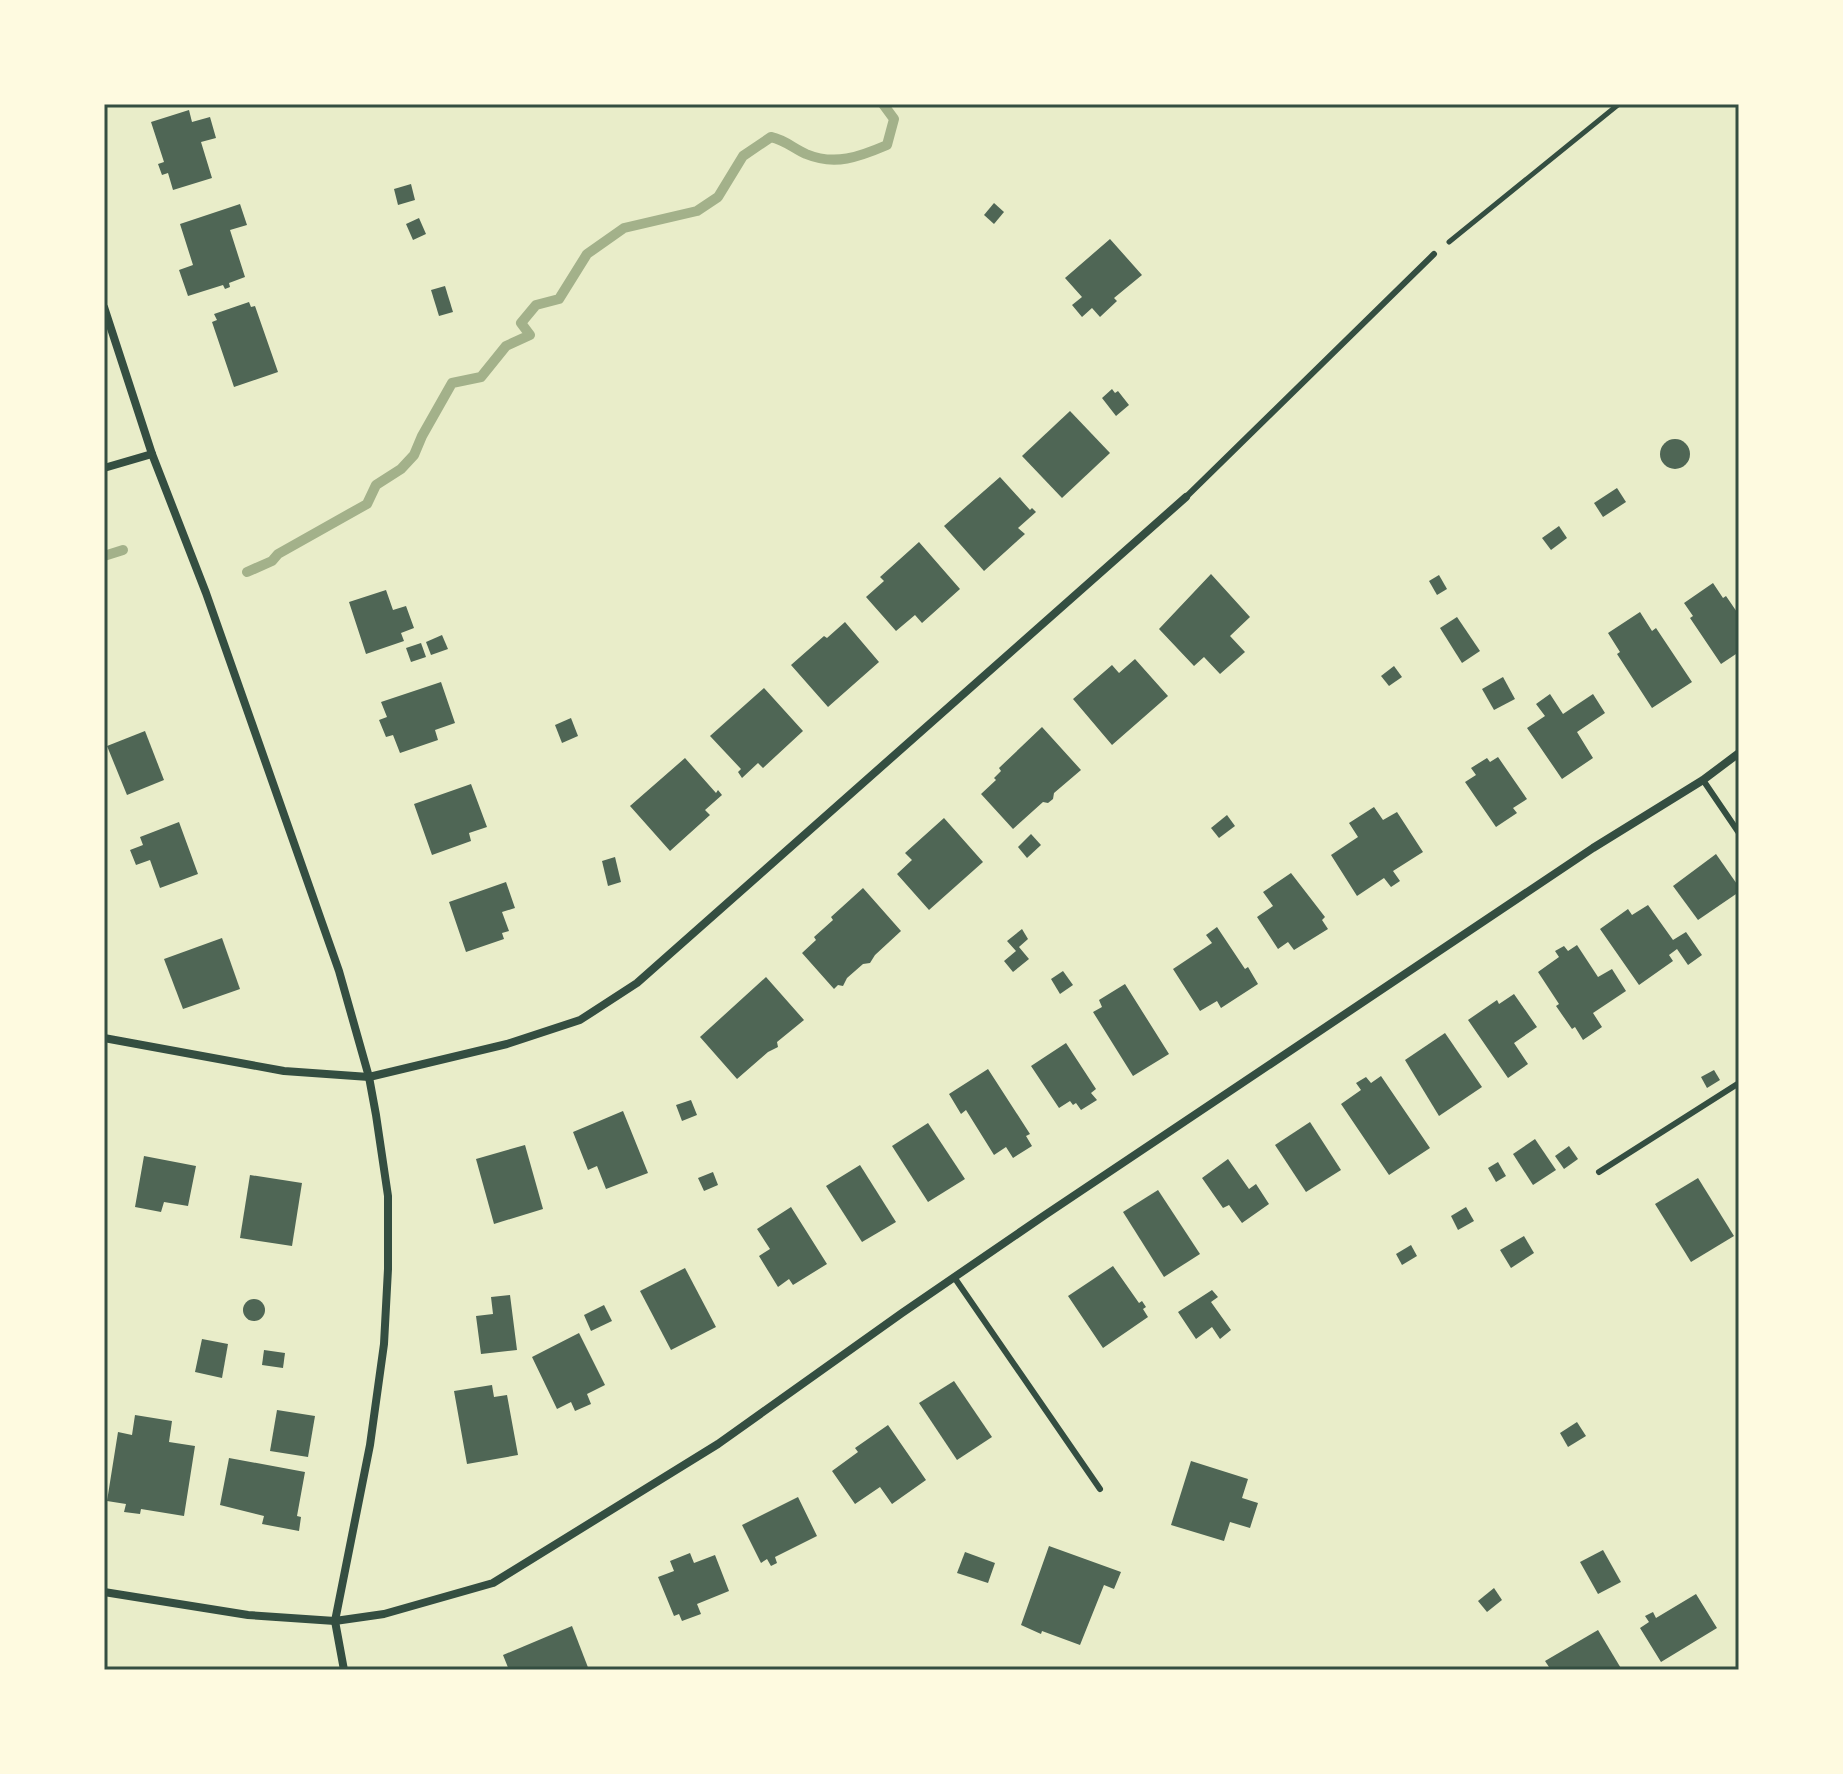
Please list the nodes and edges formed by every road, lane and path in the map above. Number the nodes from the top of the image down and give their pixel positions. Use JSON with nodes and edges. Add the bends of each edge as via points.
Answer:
{"nodes":[{"id":1,"x":1619,"y":104,"type":"edge"},
{"id":2,"x":1434,"y":254,"type":"joint"},
{"id":3,"x":104,"y":307,"type":"edge"},
{"id":4,"x":152,"y":454,"type":"junction"},
{"id":5,"x":104,"y":468,"type":"edge"},
{"id":6,"x":1186,"y":497,"type":"joint"},
{"id":7,"x":1739,"y":753,"type":"edge"},
{"id":8,"x":1703,"y":780,"type":"junction"},
{"id":9,"x":1739,"y":833,"type":"edge"},
{"id":10,"x":104,"y":1038,"type":"edge"},
{"id":11,"x":369,"y":1077,"type":"junction"},
{"id":12,"x":1739,"y":1083,"type":"edge"},
{"id":13,"x":1599,"y":1172,"type":"dead end"},
{"id":14,"x":954,"y":1277,"type":"junction"},
{"id":15,"x":1100,"y":1489,"type":"dead end"},
{"id":16,"x":104,"y":1592,"type":"edge"},
{"id":17,"x":335,"y":1621,"type":"junction"},
{"id":18,"x":344,"y":1670,"type":"edge"}],
"edges":[{"from":1,"to":2,"type":"path"},
{"from":2,"to":6,"type":"lane"},
{"from":3,"to":4,"type":"street"},
{"from":4,"to":5,"type":"street"},
{"from":4,"to":11,"type":"street","via":[[286,816]]},
{"from":6,"to":11,"type":"street","via":[[637,983],[580,1020],[507,1044]]},
{"from":7,"to":8,"type":"street"},
{"from":8,"to":9,"type":"lane"},
{"from":8,"to":14,"type":"street"},
{"from":10,"to":11,"type":"street","via":[[284,1071]]},
{"from":11,"to":17,"type":"street","via":[[388,1196],[384,1344]]},
{"from":12,"to":13,"type":"lane"},
{"from":14,"to":15,"type":"lane"},
{"from":14,"to":17,"type":"street","via":[[718,1444],[493,1583],[384,1614]]},
{"from":16,"to":17,"type":"street","via":[[248,1615]]},
{"from":17,"to":18,"type":"street"}]}
